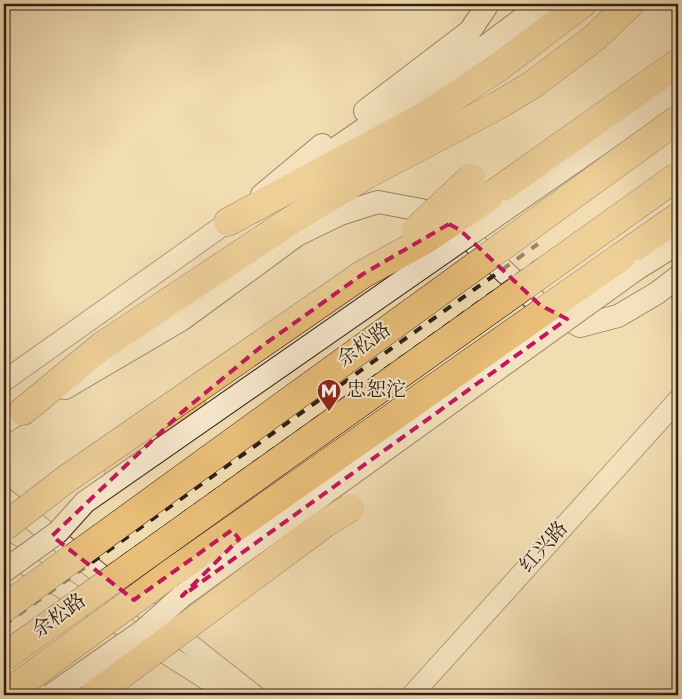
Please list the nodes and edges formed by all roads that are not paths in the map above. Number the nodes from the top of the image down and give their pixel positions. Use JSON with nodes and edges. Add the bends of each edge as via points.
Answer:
{"nodes":[{"id":1,"x":486,"y":4,"type":"edge"},
{"id":2,"x":542,"y":4,"type":"edge"},
{"id":3,"x":582,"y":4,"type":"edge"},
{"id":4,"x":630,"y":4,"type":"edge"},
{"id":5,"x":678,"y":63,"type":"edge"},
{"id":6,"x":678,"y":90,"type":"edge"},
{"id":7,"x":678,"y":119,"type":"edge"},
{"id":8,"x":678,"y":176,"type":"edge"},
{"id":9,"x":488,"y":195,"type":"junction"},
{"id":10,"x":678,"y":217,"type":"edge"},
{"id":11,"x":228,"y":222,"type":"junction"},
{"id":12,"x":678,"y":243,"type":"edge"},
{"id":13,"x":629,"y":263,"type":"junction"},
{"id":14,"x":678,"y":277,"type":"edge"},
{"id":15,"x":262,"y":346,"type":"junction"},
{"id":16,"x":4,"y":381,"type":"edge"},
{"id":17,"x":678,"y":400,"type":"edge"},
{"id":18,"x":13,"y":418,"type":"edge"},
{"id":19,"x":285,"y":493,"type":"junction"},
{"id":20,"x":96,"y":495,"type":"junction"},
{"id":21,"x":4,"y":498,"type":"edge"},
{"id":22,"x":350,"y":508,"type":"dead end"},
{"id":23,"x":324,"y":524,"type":"junction"},
{"id":24,"x":4,"y":527,"type":"edge"},
{"id":25,"x":4,"y":551,"type":"edge"},
{"id":26,"x":4,"y":571,"type":"edge"},
{"id":27,"x":182,"y":596,"type":"junction"},
{"id":28,"x":4,"y":608,"type":"edge"},
{"id":29,"x":4,"y":657,"type":"edge"},
{"id":30,"x":5,"y":695,"type":"edge"},
{"id":31,"x":52,"y":695,"type":"edge"},
{"id":32,"x":94,"y":695,"type":"edge"},
{"id":33,"x":231,"y":695,"type":"edge"},
{"id":34,"x":254,"y":695,"type":"edge"},
{"id":35,"x":412,"y":695,"type":"edge"}],
"edges":[{"from":1,"to":11,"type":"main road","via":[[470,31],[335,134]]},
{"from":2,"to":11,"type":"main road"},
{"from":3,"to":11,"type":"highway","via":[[498,68],[428,114]]},
{"from":4,"to":18,"type":"highway","via":[[593,39],[532,84],[294,218],[102,346]]},
{"from":5,"to":9,"type":"highway"},
{"from":6,"to":9,"type":"main road","name":"余松路"},
{"from":7,"to":28,"type":"highway","name":"余松路","bridge":true},
{"from":8,"to":29,"type":"highway","name":"余松路","bridge":true},
{"from":9,"to":15,"type":"highway","bridge":true,"via":[[426,240],[364,274]]},
{"from":9,"to":20,"type":"main road","name":"余松路","bridge":true},
{"from":10,"to":13,"type":"highway"},
{"from":11,"to":16,"type":"street"},
{"from":12,"to":13,"type":"main road"},
{"from":13,"to":19,"type":"highway","bridge":true},
{"from":13,"to":27,"type":"main road","bridge":true},
{"from":14,"to":18,"type":"main road","via":[[618,316],[580,326],[540,305],[460,230],[420,210],[378,202],[340,214],[297,235],[181,320]]},
{"from":15,"to":20,"type":"highway","bridge":true,"via":[[181,413]]},
{"from":15,"to":24,"type":"highway","bridge":true,"via":[[65,480]]},
{"from":17,"to":35,"type":"street","name":"红兴路"},
{"from":19,"to":27,"type":"highway","bridge":true},
{"from":19,"to":30,"type":"highway","bridge":true},
{"from":20,"to":26,"type":"main road","name":"余松路","bridge":true,"via":[[85,502],[58,532]]},
{"from":21,"to":34,"type":"street"},
{"from":22,"to":23,"type":"highway","bridge":true},
{"from":23,"to":27,"type":"main road","bridge":true},
{"from":23,"to":32,"type":"highway","bridge":true},
{"from":25,"to":33,"type":"street"},
{"from":27,"to":31,"type":"main road","bridge":true,"via":[[144,630]]}]}
